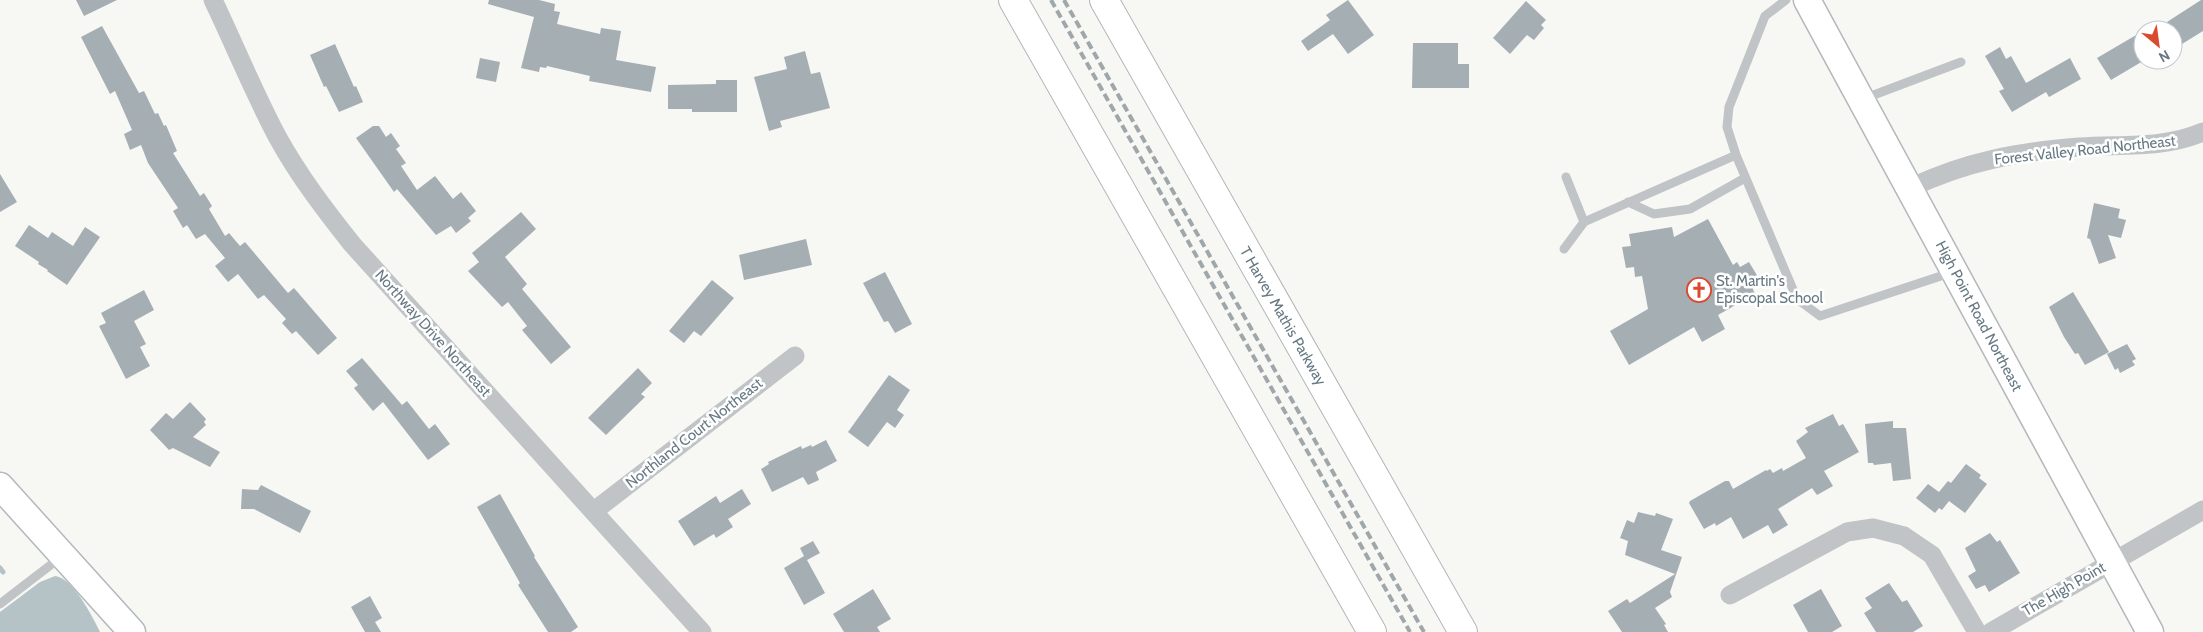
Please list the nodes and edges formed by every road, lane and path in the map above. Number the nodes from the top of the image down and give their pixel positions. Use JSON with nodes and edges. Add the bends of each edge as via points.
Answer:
{"nodes":[{"id":1,"x":213,"y":0,"type":"edge"},
{"id":2,"x":1013,"y":0,"type":"edge"},
{"id":3,"x":1104,"y":0,"type":"edge"},
{"id":4,"x":1786,"y":0,"type":"edge"},
{"id":5,"x":1808,"y":0,"type":"edge"},
{"id":6,"x":1961,"y":62,"type":"dead end"},
{"id":7,"x":1863,"y":99,"type":"junction"},
{"id":8,"x":2203,"y":132,"type":"edge"},
{"id":9,"x":1736,"y":155,"type":"junction"},
{"id":10,"x":1566,"y":177,"type":"dead end"},
{"id":11,"x":1745,"y":178,"type":"junction"},
{"id":12,"x":1910,"y":188,"type":"junction"},
{"id":13,"x":1628,"y":202,"type":"junction"},
{"id":14,"x":1584,"y":222,"type":"junction"},
{"id":15,"x":1564,"y":249,"type":"dead end"},
{"id":16,"x":1955,"y":271,"type":"junction"},
{"id":17,"x":795,"y":356,"type":"dead end"},
{"id":18,"x":0,"y":486,"type":"edge"},
{"id":19,"x":2203,"y":510,"type":"edge"},
{"id":20,"x":594,"y":511,"type":"junction"},
{"id":21,"x":62,"y":555,"type":"junction"},
{"id":22,"x":2112,"y":561,"type":"junction"},
{"id":23,"x":1730,"y":595,"type":"dead end"},
{"id":24,"x":0,"y":604,"type":"edge"},
{"id":25,"x":132,"y":632,"type":"edge"},
{"id":26,"x":702,"y":632,"type":"edge"},
{"id":27,"x":1372,"y":632,"type":"edge"},
{"id":28,"x":1463,"y":632,"type":"edge"},
{"id":29,"x":1977,"y":632,"type":"edge"},
{"id":30,"x":1991,"y":632,"type":"edge"},
{"id":31,"x":2150,"y":632,"type":"edge"}],
"edges":[{"from":1,"to":20,"type":"street","name":"Northway Drive Northeast","via":[[278,137],[326,212]]},
{"from":2,"to":27,"type":"highway"},
{"from":3,"to":28,"type":"highway","name":"T Harvey Mathis Parkway"},
{"from":4,"to":9,"type":"lane","via":[[1764,16],[1728,107],[1727,126]]},
{"from":5,"to":7,"type":"street","name":"High Point Road Northeast"},
{"from":6,"to":7,"type":"lane"},
{"from":7,"to":12,"type":"street","name":"High Point Road Northeast"},
{"from":8,"to":12,"type":"street","name":"Forest Valley Road Northeast","via":[[2159,144],[2080,147],[2006,155],[1939,174]]},
{"from":9,"to":11,"type":"lane"},
{"from":9,"to":13,"type":"lane"},
{"from":10,"to":14,"type":"lane"},
{"from":11,"to":13,"type":"lane","via":[[1690,209],[1654,214]]},
{"from":11,"to":16,"type":"lane","via":[[1797,299],[1820,316]]},
{"from":12,"to":16,"type":"street","name":"High Point Road Northeast"},
{"from":13,"to":14,"type":"lane"},
{"from":14,"to":15,"type":"lane"},
{"from":16,"to":22,"type":"street","name":"High Point Road Northeast"},
{"from":17,"to":20,"type":"street","name":"Northland Court Northeast"},
{"from":18,"to":21,"type":"street"},
{"from":19,"to":22,"type":"street","name":"The High Point"},
{"from":20,"to":26,"type":"street","name":"Northway Drive Northeast"},
{"from":21,"to":24,"type":"lane"},
{"from":21,"to":25,"type":"street"},
{"from":22,"to":30,"type":"street","name":"The High Point"},
{"from":22,"to":31,"type":"street","name":"High Point Road Northeast"},
{"from":23,"to":29,"type":"street","via":[[1847,532],[1873,528],[1904,536],[1932,555]]}]}
